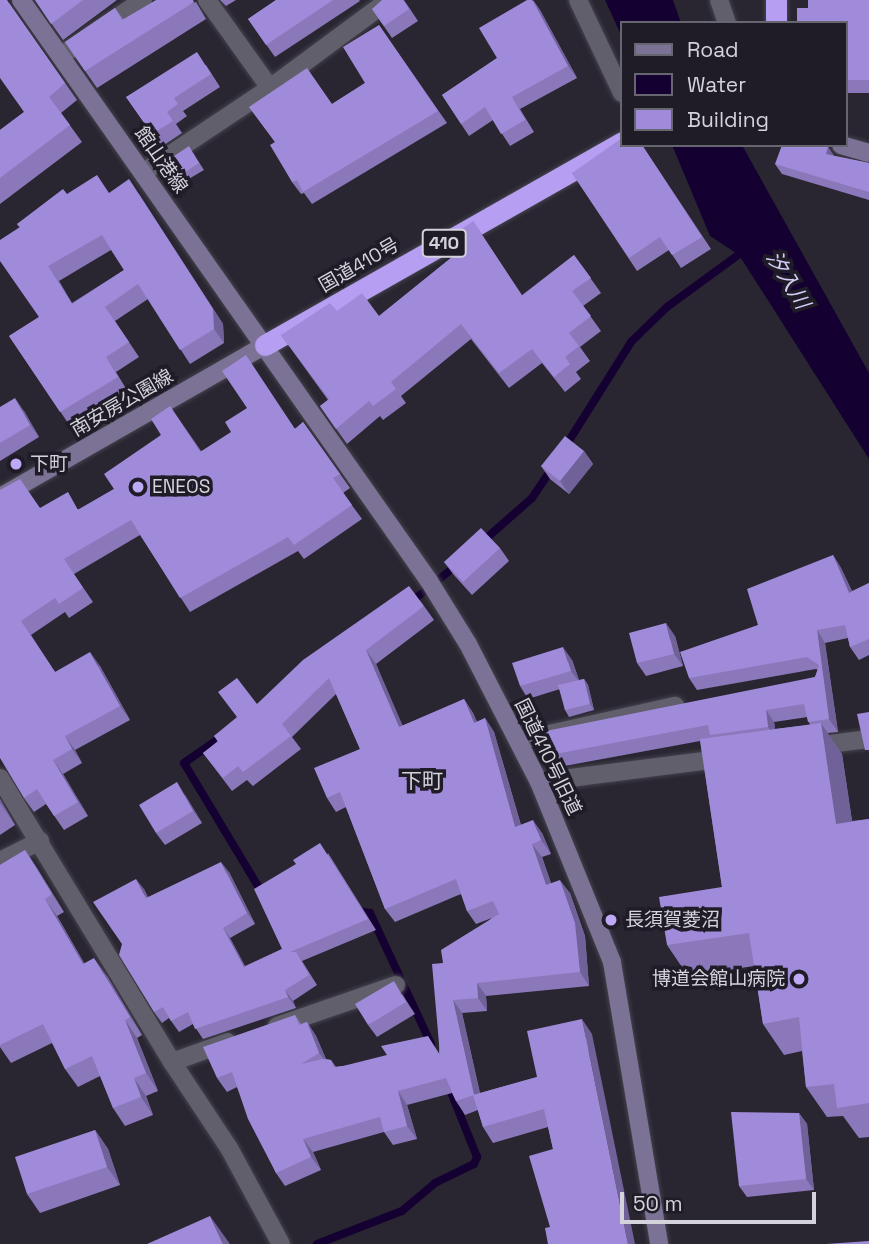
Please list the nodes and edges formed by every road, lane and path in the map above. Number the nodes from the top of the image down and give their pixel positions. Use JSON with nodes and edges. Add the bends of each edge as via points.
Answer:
{"nodes":[{"id":1,"x":21,"y":0,"type":"edge"},
{"id":2,"x":143,"y":0,"type":"edge"},
{"id":3,"x":206,"y":0,"type":"edge"},
{"id":4,"x":578,"y":0,"type":"edge"},
{"id":5,"x":719,"y":0,"type":"edge"},
{"id":6,"x":776,"y":0,"type":"edge"},
{"id":7,"x":380,"y":3,"type":"edge"},
{"id":8,"x":726,"y":21,"type":"edge"},
{"id":9,"x":776,"y":21,"type":"edge"},
{"id":10,"x":62,"y":55,"type":"junction"},
{"id":11,"x":270,"y":88,"type":"junction"},
{"id":12,"x":620,"y":89,"type":"edge"},
{"id":13,"x":620,"y":143,"type":"edge"},
{"id":14,"x":848,"y":147,"type":"edge"},
{"id":15,"x":869,"y":153,"type":"edge"},
{"id":16,"x":144,"y":172,"type":"junction"},
{"id":17,"x":265,"y":345,"type":"junction"},
{"id":18,"x":0,"y":497,"type":"edge"},
{"id":19,"x":699,"y":702,"type":"edge"},
{"id":20,"x":869,"y":739,"type":"edge"},
{"id":21,"x":518,"y":741,"type":"junction"},
{"id":22,"x":801,"y":748,"type":"edge"},
{"id":23,"x":747,"y":755,"type":"edge"},
{"id":24,"x":0,"y":778,"type":"edge"},
{"id":25,"x":539,"y":782,"type":"junction"},
{"id":26,"x":40,"y":841,"type":"junction"},
{"id":27,"x":0,"y":861,"type":"edge"},
{"id":28,"x":396,"y":985,"type":"edge"},
{"id":29,"x":172,"y":1062,"type":"junction"},
{"id":30,"x":281,"y":1244,"type":"edge"},
{"id":31,"x":659,"y":1244,"type":"edge"}],
"edges":[{"from":1,"to":10,"type":"street","name":"館山港線"},
{"from":2,"to":10,"type":"street"},
{"from":3,"to":11,"type":"street"},
{"from":4,"to":12,"type":"street"},
{"from":5,"to":8,"type":"street"},
{"from":6,"to":9,"type":"highway"},
{"from":7,"to":11,"type":"street"},
{"from":10,"to":16,"type":"street","name":"館山港線"},
{"from":11,"to":16,"type":"street"},
{"from":13,"to":17,"type":"highway","name":"国道410号","number":"410"},
{"from":14,"to":15,"type":"street"},
{"from":16,"to":17,"type":"street","name":"館山港線"},
{"from":17,"to":18,"type":"street","name":"南安房公園線"},
{"from":17,"to":21,"type":"street","name":"国道410号旧道","via":[[433,586]]},
{"from":19,"to":21,"type":"street"},
{"from":20,"to":22,"type":"street"},
{"from":21,"to":25,"type":"street","name":"国道410号旧道"},
{"from":23,"to":25,"type":"street"},
{"from":24,"to":26,"type":"street"},
{"from":25,"to":31,"type":"street","name":"国道410号旧道","via":[[612,962]]},
{"from":26,"to":27,"type":"street"},
{"from":26,"to":29,"type":"street"},
{"from":28,"to":29,"type":"street"},
{"from":29,"to":30,"type":"street","via":[[229,1148]]}]}
